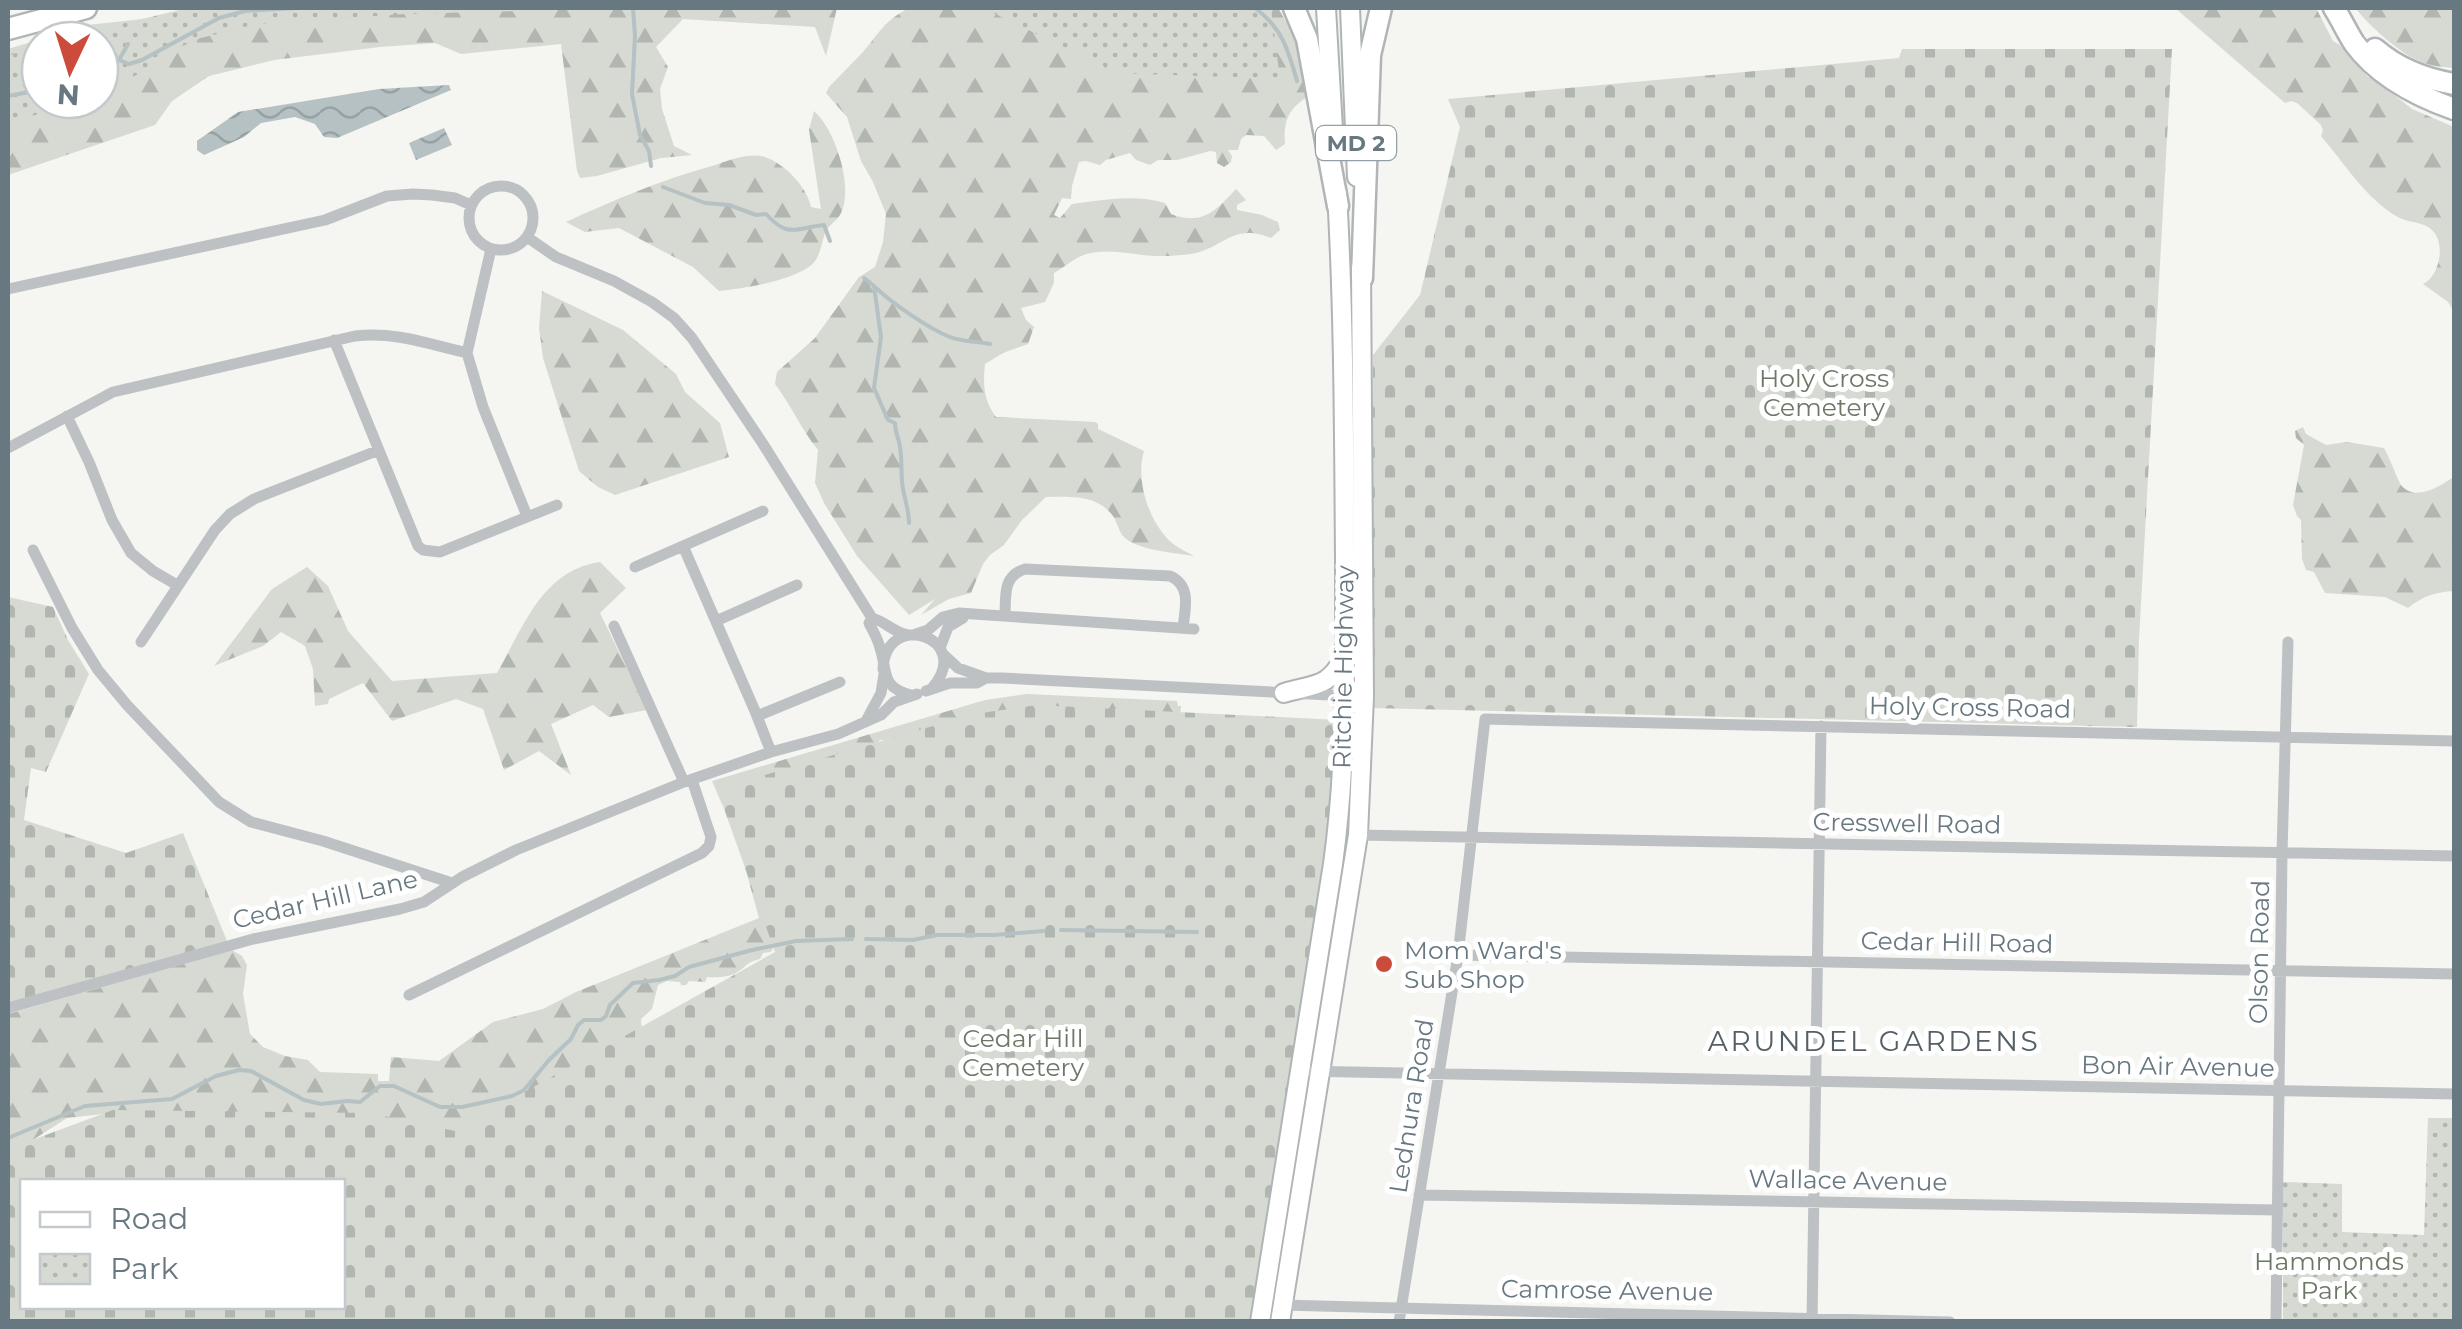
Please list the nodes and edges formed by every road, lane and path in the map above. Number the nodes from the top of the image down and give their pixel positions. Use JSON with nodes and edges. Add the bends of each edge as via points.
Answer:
{"nodes":[{"id":1,"x":86,"y":8,"type":"edge"},
{"id":2,"x":1294,"y":8,"type":"edge"},
{"id":3,"x":1326,"y":8,"type":"edge"},
{"id":4,"x":1350,"y":8,"type":"edge"},
{"id":5,"x":1381,"y":8,"type":"edge"},
{"id":6,"x":2335,"y":8,"type":"edge"},
{"id":7,"x":8,"y":29,"type":"edge"},
{"id":8,"x":2454,"y":84,"type":"edge"},
{"id":9,"x":2454,"y":109,"type":"edge"},
{"id":10,"x":471,"y":205,"type":"junction"},
{"id":11,"x":1338,"y":206,"type":"junction"},
{"id":12,"x":527,"y":238,"type":"junction"},
{"id":13,"x":491,"y":249,"type":"junction"},
{"id":14,"x":1362,"y":278,"type":"junction"},
{"id":15,"x":8,"y":289,"type":"edge"},
{"id":16,"x":334,"y":340,"type":"junction"},
{"id":17,"x":466,"y":353,"type":"junction"},
{"id":18,"x":67,"y":416,"type":"junction"},
{"id":19,"x":8,"y":448,"type":"edge"},
{"id":20,"x":379,"y":450,"type":"junction"},
{"id":21,"x":557,"y":505,"type":"dead end"},
{"id":22,"x":763,"y":511,"type":"dead end"},
{"id":23,"x":526,"y":516,"type":"junction"},
{"id":24,"x":683,"y":546,"type":"junction"},
{"id":25,"x":33,"y":550,"type":"dead end"},
{"id":26,"x":635,"y":567,"type":"dead end"},
{"id":27,"x":177,"y":585,"type":"junction"},
{"id":28,"x":797,"y":585,"type":"dead end"},
{"id":29,"x":974,"y":614,"type":"junction"},
{"id":30,"x":1006,"y":616,"type":"junction"},
{"id":31,"x":872,"y":618,"type":"junction"},
{"id":32,"x":716,"y":621,"type":"junction"},
{"id":33,"x":614,"y":626,"type":"dead end"},
{"id":34,"x":911,"y":635,"type":"junction"},
{"id":35,"x":141,"y":642,"type":"dead end"},
{"id":36,"x":2288,"y":642,"type":"dead end"},
{"id":37,"x":941,"y":651,"type":"junction"},
{"id":38,"x":1344,"y":656,"type":"junction"},
{"id":39,"x":883,"y":671,"type":"junction"},
{"id":40,"x":986,"y":678,"type":"junction"},
{"id":41,"x":840,"y":682,"type":"dead end"},
{"id":42,"x":922,"y":693,"type":"junction"},
{"id":43,"x":1284,"y":693,"type":"junction"},
{"id":44,"x":1344,"y":696,"type":"junction"},
{"id":45,"x":1364,"y":697,"type":"junction"},
{"id":46,"x":757,"y":716,"type":"junction"},
{"id":47,"x":1485,"y":718,"type":"joint"},
{"id":48,"x":866,"y":721,"type":"junction"},
{"id":49,"x":1822,"y":726,"type":"junction"},
{"id":50,"x":2286,"y":737,"type":"junction"},
{"id":51,"x":2454,"y":740,"type":"edge"},
{"id":52,"x":771,"y":752,"type":"junction"},
{"id":53,"x":688,"y":781,"type":"junction"},
{"id":54,"x":1358,"y":836,"type":"junction"},
{"id":55,"x":1472,"y":838,"type":"junction"},
{"id":56,"x":1820,"y":844,"type":"junction"},
{"id":57,"x":2282,"y":853,"type":"junction"},
{"id":58,"x":2454,"y":856,"type":"edge"},
{"id":59,"x":452,"y":882,"type":"junction"},
{"id":60,"x":1458,"y":955,"type":"junction"},
{"id":61,"x":1818,"y":962,"type":"junction"},
{"id":62,"x":2280,"y":971,"type":"junction"},
{"id":63,"x":2454,"y":974,"type":"edge"},
{"id":64,"x":408,"y":995,"type":"dead end"},
{"id":65,"x":8,"y":1008,"type":"edge"},
{"id":66,"x":1301,"y":1071,"type":"junction"},
{"id":67,"x":1322,"y":1072,"type":"junction"},
{"id":68,"x":1439,"y":1074,"type":"junction"},
{"id":69,"x":1815,"y":1081,"type":"junction"},
{"id":70,"x":2280,"y":1090,"type":"junction"},
{"id":71,"x":2454,"y":1094,"type":"edge"},
{"id":72,"x":1419,"y":1195,"type":"junction"},
{"id":73,"x":1814,"y":1202,"type":"junction"},
{"id":74,"x":2277,"y":1210,"type":"junction"},
{"id":75,"x":1402,"y":1308,"type":"junction"},
{"id":76,"x":1262,"y":1313,"type":"edge"},
{"id":77,"x":1281,"y":1313,"type":"edge"},
{"id":78,"x":1812,"y":1320,"type":"edge"},
{"id":79,"x":1399,"y":1322,"type":"edge"},
{"id":80,"x":1950,"y":1322,"type":"edge"},
{"id":81,"x":2276,"y":1322,"type":"edge"}],
"edges":[{"from":1,"to":7,"type":"highway"},
{"from":2,"to":11,"type":"highway"},
{"from":3,"to":11,"type":"main road","name":"Ritchie Highway","number":"MD 2"},
{"from":4,"to":14,"type":"main road","name":"Ritchie Highway","number":"MD 2"},
{"from":5,"to":14,"type":"highway","via":[[1370,55]]},
{"from":6,"to":8,"type":"highway","via":[[2404,70]]},
{"from":6,"to":9,"type":"highway","via":[[2372,62],[2411,91]]},
{"from":10,"to":12,"type":"street","via":[[487,189],[517,190],[533,214]]},
{"from":10,"to":13,"type":"street","via":[[471,232]]},
{"from":10,"to":15,"type":"street","via":[[432,195],[387,196],[325,220]]},
{"from":11,"to":38,"type":"main road","name":"Ritchie Highway","number":"MD 2"},
{"from":12,"to":13,"type":"street","via":[[514,248]]},
{"from":12,"to":31,"type":"street","via":[[674,318]]},
{"from":13,"to":17,"type":"street"},
{"from":14,"to":45,"type":"main road","name":"Ritchie Highway","number":"MD 2"},
{"from":16,"to":17,"type":"street","via":[[376,333]]},
{"from":16,"to":18,"type":"street","via":[[113,392]]},
{"from":16,"to":20,"type":"street"},
{"from":17,"to":23,"type":"street"},
{"from":18,"to":19,"type":"street"},
{"from":18,"to":27,"type":"street","via":[[131,552]]},
{"from":20,"to":23,"type":"street","via":[[422,550],[440,552]]},
{"from":20,"to":27,"type":"street","via":[[242,506],[215,530]]},
{"from":21,"to":23,"type":"street"},
{"from":22,"to":24,"type":"street"},
{"from":24,"to":26,"type":"street"},
{"from":24,"to":32,"type":"street"},
{"from":25,"to":59,"type":"street","via":[[98,670],[219,802],[251,822]]},
{"from":27,"to":35,"type":"street"},
{"from":28,"to":32,"type":"street"},
{"from":29,"to":30,"type":"street"},
{"from":29,"to":34,"type":"street","via":[[943,617]]},
{"from":29,"to":37,"type":"street","via":[[950,624]]},
{"from":30,"to":30,"type":"street","via":[[1188,629],[1184,589],[1170,576],[1025,569],[1007,583]]},
{"from":31,"to":34,"type":"street"},
{"from":31,"to":39,"type":"street"},
{"from":32,"to":46,"type":"street"},
{"from":33,"to":53,"type":"street"},
{"from":34,"to":37,"type":"street","via":[[927,637]]},
{"from":34,"to":39,"type":"street","via":[[888,649]]},
{"from":36,"to":50,"type":"street","name":"Olson Road"},
{"from":37,"to":40,"type":"street","via":[[958,668]]},
{"from":37,"to":42,"type":"street","via":[[942,675]]},
{"from":38,"to":43,"type":"main road","via":[[1326,681]]},
{"from":38,"to":44,"type":"main road","name":"Ritchie Highway","number":"MD 2"},
{"from":39,"to":42,"type":"street","via":[[898,691]]},
{"from":39,"to":48,"type":"street","via":[[881,693]]},
{"from":40,"to":42,"type":"street","name":"Cedar Hill Lane"},
{"from":40,"to":43,"type":"street"},
{"from":41,"to":46,"type":"street"},
{"from":42,"to":48,"type":"street","name":"Cedar Hill Lane"},
{"from":43,"to":44,"type":"street"},
{"from":44,"to":45,"type":"street"},
{"from":44,"to":66,"type":"main road","name":"Ritchie Highway","number":"MD 2","via":[[1338,834]]},
{"from":45,"to":54,"type":"main road","name":"Ritchie Highway","number":"MD 2"},
{"from":46,"to":52,"type":"street"},
{"from":47,"to":49,"type":"street","name":"Holy Cross Road"},
{"from":47,"to":55,"type":"street","name":"Lednura Road"},
{"from":48,"to":52,"type":"street","name":"Cedar Hill Lane"},
{"from":49,"to":50,"type":"street","name":"Holy Cross Road"},
{"from":49,"to":56,"type":"street"},
{"from":50,"to":51,"type":"street","name":"Holy Cross Road"},
{"from":50,"to":57,"type":"street","name":"Olson Road"},
{"from":52,"to":53,"type":"street","name":"Cedar Hill Lane"},
{"from":53,"to":59,"type":"street","name":"Cedar Hill Lane"},
{"from":53,"to":64,"type":"street","via":[[711,836],[706,850]]},
{"from":54,"to":55,"type":"street","name":"Cresswell Road"},
{"from":54,"to":67,"type":"main road","name":"Ritchie Highway","number":"MD 2"},
{"from":55,"to":56,"type":"street","name":"Cresswell Road"},
{"from":55,"to":60,"type":"street","name":"Lednura Road"},
{"from":56,"to":57,"type":"street","name":"Cresswell Road"},
{"from":56,"to":61,"type":"street"},
{"from":57,"to":58,"type":"street","name":"Cresswell Road"},
{"from":57,"to":62,"type":"street","name":"Olson Road"},
{"from":59,"to":65,"type":"street","name":"Cedar Hill Lane","via":[[412,906],[253,938]]},
{"from":60,"to":61,"type":"street","name":"Cedar Hill Road"},
{"from":60,"to":68,"type":"street","name":"Lednura Road"},
{"from":61,"to":62,"type":"street","name":"Cedar Hill Road"},
{"from":61,"to":69,"type":"street"},
{"from":62,"to":63,"type":"street","name":"Cedar Hill Road"},
{"from":62,"to":70,"type":"street","name":"Olson Road"},
{"from":66,"to":67,"type":"street","name":"Bon Air Avenue"},
{"from":66,"to":76,"type":"main road","name":"Ritchie Highway","number":"MD 2"},
{"from":67,"to":68,"type":"street","name":"Bon Air Avenue"},
{"from":67,"to":77,"type":"main road","name":"Ritchie Highway","number":"MD 2"},
{"from":68,"to":69,"type":"street","name":"Bon Air Avenue"},
{"from":68,"to":72,"type":"street","name":"Lednura Road"},
{"from":69,"to":70,"type":"street","name":"Bon Air Avenue"},
{"from":69,"to":73,"type":"street"},
{"from":70,"to":71,"type":"street","name":"Bon Air Avenue"},
{"from":70,"to":74,"type":"street","name":"Olson Road"},
{"from":72,"to":73,"type":"street","name":"Wallace Avenue"},
{"from":72,"to":75,"type":"street","name":"Lednura Road"},
{"from":73,"to":74,"type":"street","name":"Wallace Avenue"},
{"from":73,"to":78,"type":"street"},
{"from":74,"to":81,"type":"street","name":"Olson Road"},
{"from":75,"to":77,"type":"street","name":"Camrose Avenue"},
{"from":75,"to":78,"type":"street","name":"Camrose Avenue"},
{"from":75,"to":79,"type":"street","name":"Lednura Road"},
{"from":76,"to":77,"type":"street","name":"Camrose Avenue"},
{"from":78,"to":80,"type":"street","name":"Camrose Avenue"}]}
